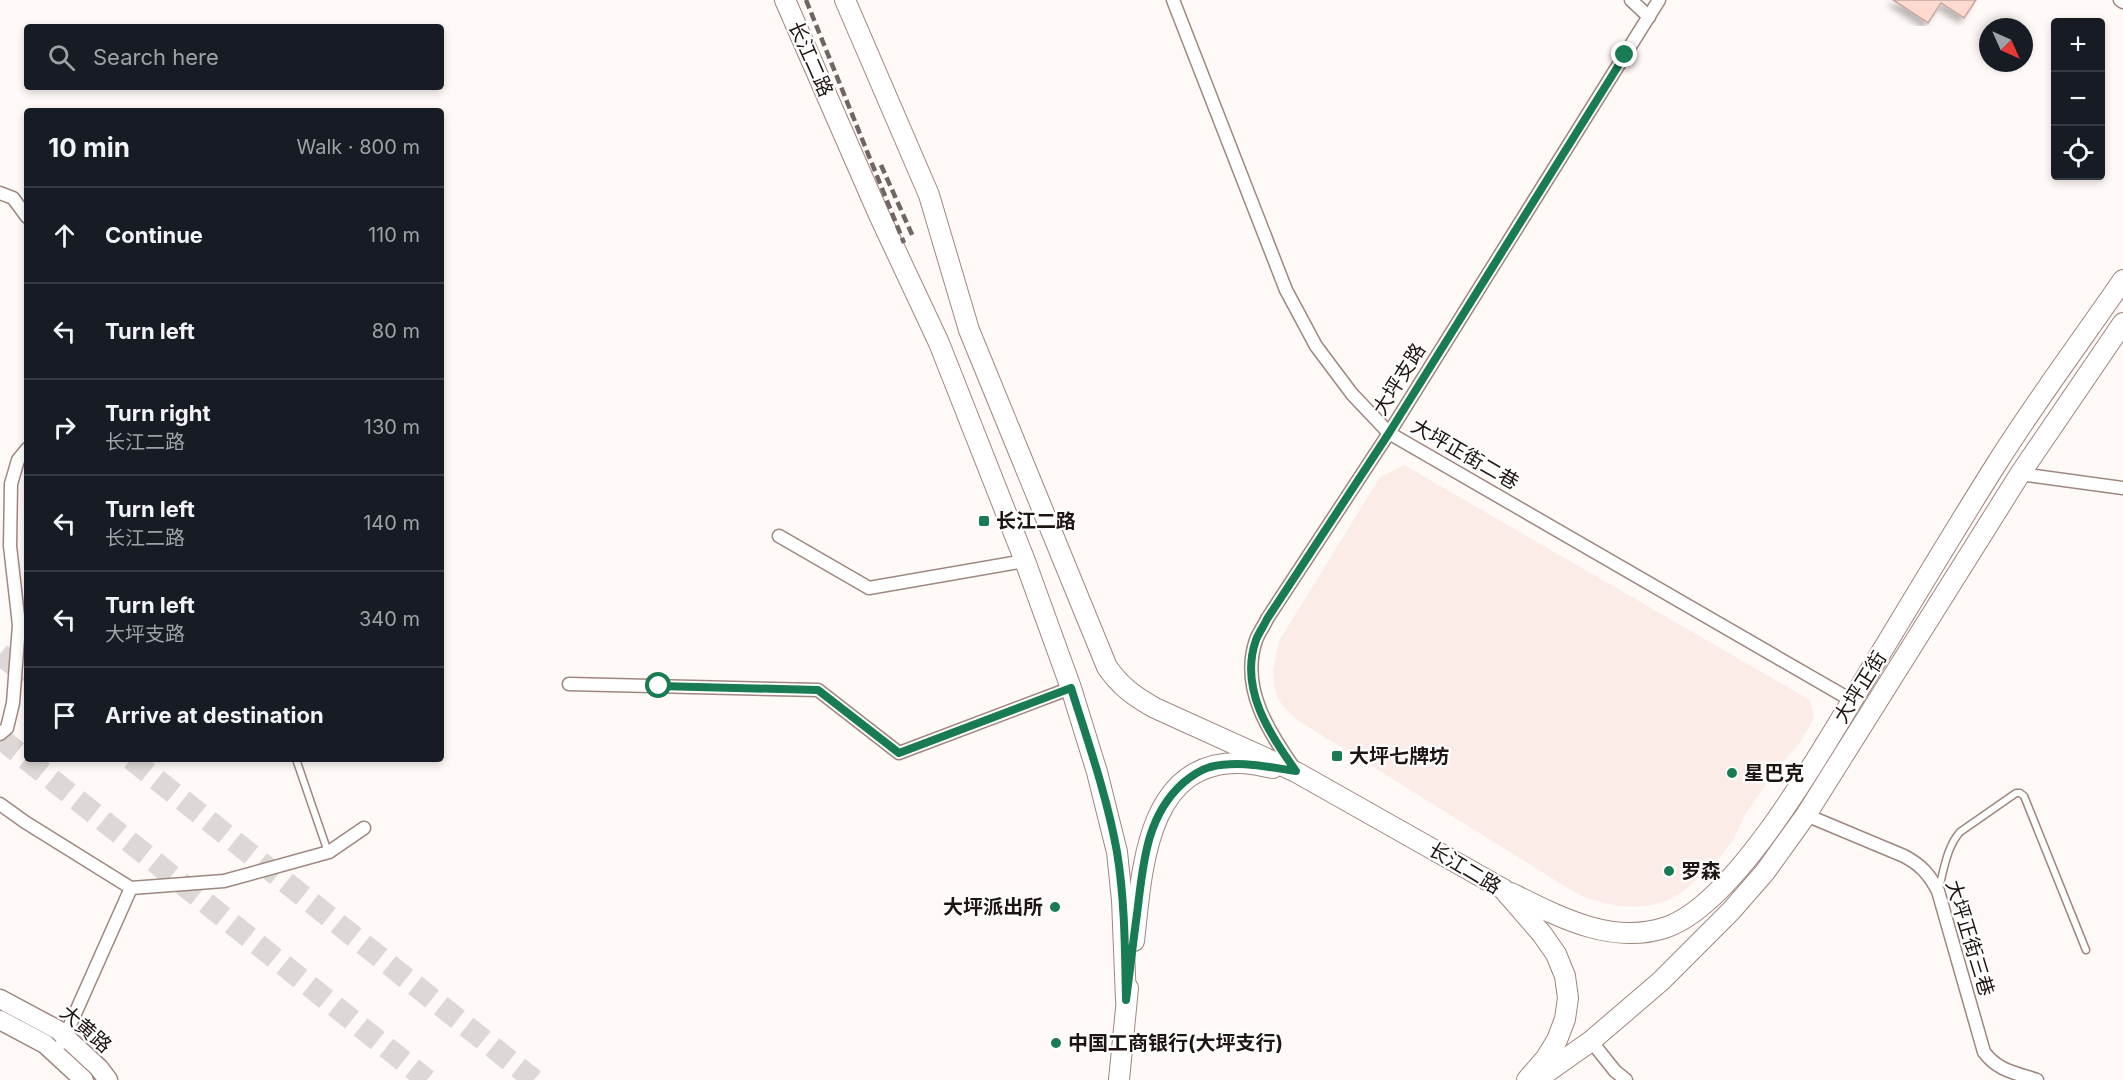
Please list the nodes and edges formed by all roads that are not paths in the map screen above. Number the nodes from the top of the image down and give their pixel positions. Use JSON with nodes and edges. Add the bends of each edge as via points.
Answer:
{"nodes":[{"id":1,"x":785,"y":0,"type":"edge"},
{"id":2,"x":845,"y":0,"type":"edge"},
{"id":3,"x":1173,"y":0,"type":"edge"},
{"id":4,"x":1631,"y":0,"type":"edge"},
{"id":5,"x":1659,"y":0,"type":"edge"},
{"id":6,"x":1670,"y":0,"type":"edge"},
{"id":7,"x":1649,"y":17,"type":"junction"},
{"id":8,"x":0,"y":193,"type":"edge"},
{"id":9,"x":24,"y":213,"type":"edge"},
{"id":10,"x":2123,"y":280,"type":"edge"},
{"id":11,"x":2123,"y":323,"type":"edge"},
{"id":12,"x":1389,"y":433,"type":"junction"},
{"id":13,"x":24,"y":453,"type":"edge"},
{"id":14,"x":2020,"y":474,"type":"junction"},
{"id":15,"x":2123,"y":488,"type":"edge"},
{"id":16,"x":779,"y":536,"type":"dead end"},
{"id":17,"x":1025,"y":561,"type":"junction"},
{"id":18,"x":569,"y":684,"type":"dead end"},
{"id":19,"x":1071,"y":688,"type":"junction"},
{"id":20,"x":1851,"y":700,"type":"junction"},
{"id":21,"x":0,"y":734,"type":"edge"},
{"id":22,"x":297,"y":762,"type":"edge"},
{"id":23,"x":1296,"y":771,"type":"junction"},
{"id":24,"x":0,"y":804,"type":"edge"},
{"id":25,"x":1806,"y":814,"type":"junction"},
{"id":26,"x":364,"y":828,"type":"dead end"},
{"id":27,"x":329,"y":852,"type":"junction"},
{"id":28,"x":130,"y":888,"type":"junction"},
{"id":29,"x":1503,"y":889,"type":"junction"},
{"id":30,"x":1938,"y":891,"type":"junction"},
{"id":31,"x":2086,"y":950,"type":"dead end"},
{"id":32,"x":0,"y":999,"type":"edge"},
{"id":33,"x":1126,"y":1000,"type":"junction"},
{"id":34,"x":0,"y":1020,"type":"edge"},
{"id":35,"x":66,"y":1037,"type":"junction"},
{"id":36,"x":1591,"y":1041,"type":"junction"},
{"id":37,"x":55,"y":1054,"type":"junction"},
{"id":38,"x":1999,"y":1074,"type":"edge"},
{"id":39,"x":84,"y":1080,"type":"edge"},
{"id":40,"x":108,"y":1080,"type":"edge"},
{"id":41,"x":1119,"y":1080,"type":"edge"},
{"id":42,"x":1527,"y":1080,"type":"edge"},
{"id":43,"x":1536,"y":1080,"type":"edge"},
{"id":44,"x":1626,"y":1080,"type":"edge"},
{"id":45,"x":2037,"y":1080,"type":"edge"}],
"edges":[{"from":1,"to":17,"type":"main road","name":"长江二路","via":[[939,343]]},
{"from":2,"to":23,"type":"main road","name":"长江二路","via":[[929,195],[969,330],[1107,668],[1119,684],[1155,708]]},
{"from":3,"to":12,"type":"street","name":"大坪正街二巷","via":[[1286,290],[1316,346],[1352,394]]},
{"from":4,"to":7,"type":"street"},
{"from":5,"to":7,"type":"street","name":"大坪支路"},
{"from":6,"to":7,"type":"street"},
{"from":7,"to":12,"type":"street","name":"大坪支路"},
{"from":8,"to":9,"type":"street","via":[[13,198]]},
{"from":10,"to":20,"type":"main road","name":"大坪正街","via":[[1999,460]]},
{"from":11,"to":14,"type":"main road","name":"大坪正街"},
{"from":12,"to":20,"type":"street","name":"大坪正街二巷"},
{"from":12,"to":23,"type":"street","name":"大坪支路","via":[[1256,639],[1252,660],[1257,703],[1273,738]]},
{"from":13,"to":21,"type":"street","via":[[11,484],[10,546],[19,625],[13,703],[7,728]]},
{"from":14,"to":15,"type":"street"},
{"from":14,"to":25,"type":"main road","name":"大坪正街"},
{"from":16,"to":17,"type":"street","via":[[869,588]]},
{"from":17,"to":19,"type":"main road","name":"长江二路"},
{"from":18,"to":19,"type":"street","via":[[818,690],[899,753]]},
{"from":19,"to":33,"type":"main road","name":"长江二路","via":[[1117,852]]},
{"from":20,"to":29,"type":"main road","name":"大坪正街","via":[[1762,838],[1710,899],[1689,916],[1648,932],[1604,931],[1564,919]]},
{"from":22,"to":27,"type":"lane"},
{"from":23,"to":29,"type":"main road","name":"长江二路"},
{"from":23,"to":33,"type":"main road","name":"长江二路","via":[[1241,763],[1223,765],[1207,768],[1174,791],[1152,829],[1144,858]]},
{"from":24,"to":28,"type":"street"},
{"from":25,"to":30,"type":"street","name":"大坪正街三巷","via":[[1919,865]]},
{"from":25,"to":36,"type":"main road","name":"大坪正街","via":[[1765,872],[1731,911],[1661,981]]},
{"from":26,"to":27,"type":"street"},
{"from":27,"to":28,"type":"street","via":[[224,881]]},
{"from":28,"to":35,"type":"street"},
{"from":29,"to":42,"type":"main road","name":"长江二路","via":[[1556,954],[1568,998],[1557,1040]]},
{"from":30,"to":31,"type":"lane","via":[[1950,846],[1960,832],[2020,793]]},
{"from":30,"to":38,"type":"street","name":"大坪正街三巷","via":[[1984,1052]]},
{"from":32,"to":35,"type":"main road","name":"大黄路"},
{"from":33,"to":41,"type":"main road","name":"长江二路"},
{"from":34,"to":37,"type":"main road","name":"大黄路","via":[[45,1044]]},
{"from":35,"to":37,"type":"street"},
{"from":35,"to":40,"type":"main road","name":"大黄路"},
{"from":36,"to":43,"type":"main road","name":"大坪正街"},
{"from":36,"to":44,"type":"street"},
{"from":37,"to":39,"type":"main road","name":"大黄路"},
{"from":38,"to":45,"type":"street","name":"大坪正街三巷"}]}
